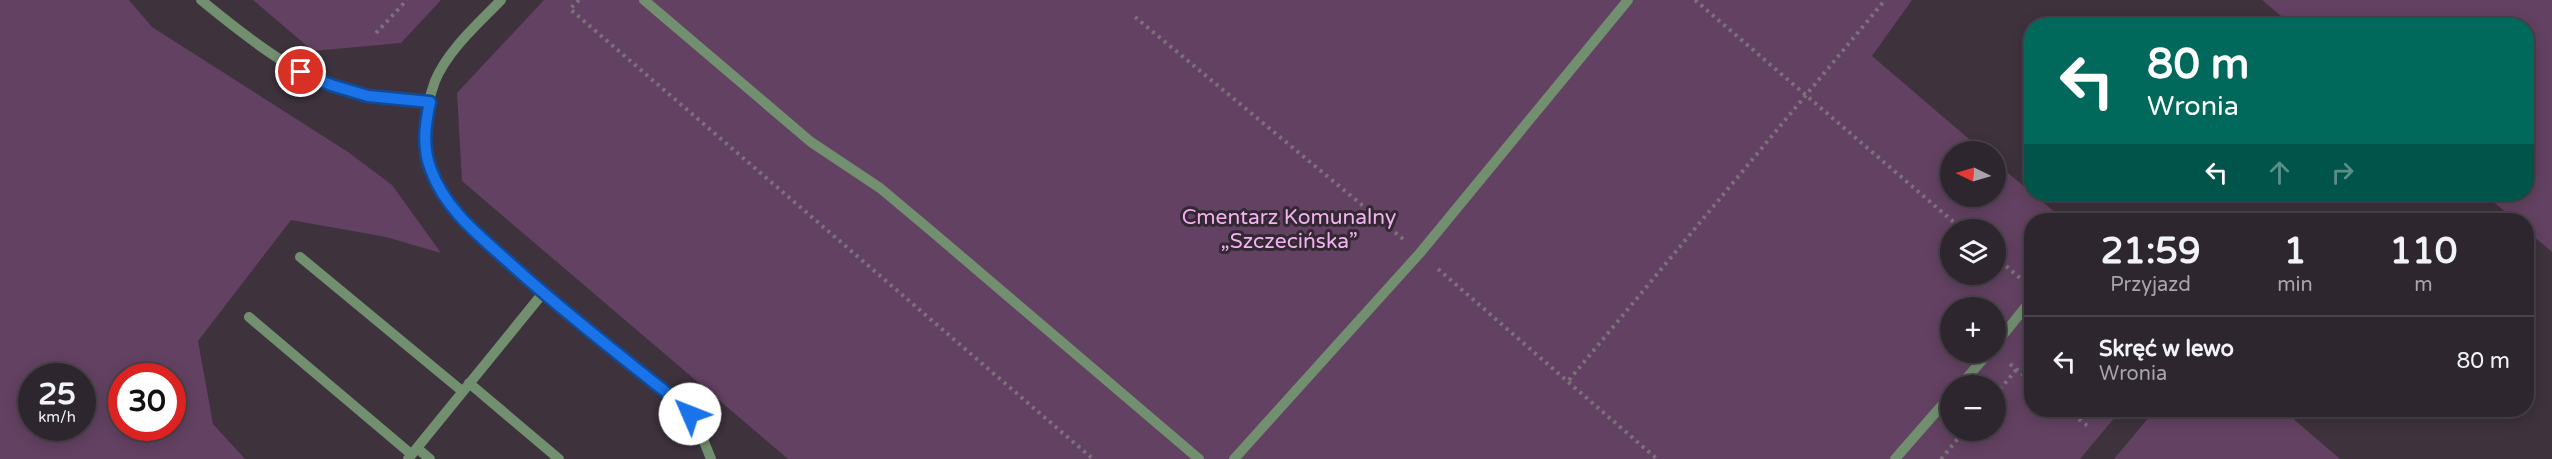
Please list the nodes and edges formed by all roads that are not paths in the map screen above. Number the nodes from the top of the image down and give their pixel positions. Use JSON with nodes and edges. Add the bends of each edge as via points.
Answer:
{"nodes":[{"id":1,"x":201,"y":0,"type":"edge"},
{"id":2,"x":501,"y":0,"type":"edge"},
{"id":3,"x":644,"y":0,"type":"edge"},
{"id":4,"x":1629,"y":0,"type":"edge"},
{"id":5,"x":430,"y":102,"type":"junction"},
{"id":6,"x":300,"y":257,"type":"dead end"},
{"id":7,"x":543,"y":293,"type":"junction"},
{"id":8,"x":2024,"y":309,"type":"edge"},
{"id":9,"x":249,"y":317,"type":"dead end"},
{"id":10,"x":2006,"y":331,"type":"edge"},
{"id":11,"x":1980,"y":363,"type":"edge"},
{"id":12,"x":1969,"y":375,"type":"edge"},
{"id":13,"x":466,"y":387,"type":"junction"},
{"id":14,"x":1940,"y":407,"type":"edge"},
{"id":15,"x":412,"y":454,"type":"edge"},
{"id":16,"x":430,"y":459,"type":"edge"},
{"id":17,"x":559,"y":459,"type":"edge"},
{"id":18,"x":711,"y":459,"type":"edge"},
{"id":19,"x":1198,"y":459,"type":"edge"},
{"id":20,"x":1234,"y":459,"type":"edge"},
{"id":21,"x":1895,"y":459,"type":"edge"}],
"edges":[{"from":1,"to":5,"type":"street","via":[[246,37],[301,72],[368,96]]},
{"from":2,"to":5,"type":"street","via":[[452,53],[436,80]]},
{"from":3,"to":19,"type":"street","via":[[811,142],[880,188],[929,228]]},
{"from":4,"to":20,"type":"street","via":[[1420,253]]},
{"from":5,"to":7,"type":"street","via":[[425,147],[440,190],[459,218]]},
{"from":6,"to":13,"type":"street"},
{"from":7,"to":13,"type":"street"},
{"from":7,"to":18,"type":"street","via":[[682,405],[697,424]]},
{"from":8,"to":10,"type":"street"},
{"from":9,"to":15,"type":"street"},
{"from":11,"to":12,"type":"street"},
{"from":13,"to":15,"type":"street"},
{"from":13,"to":17,"type":"street"},
{"from":14,"to":21,"type":"street"},
{"from":15,"to":16,"type":"street"}]}
